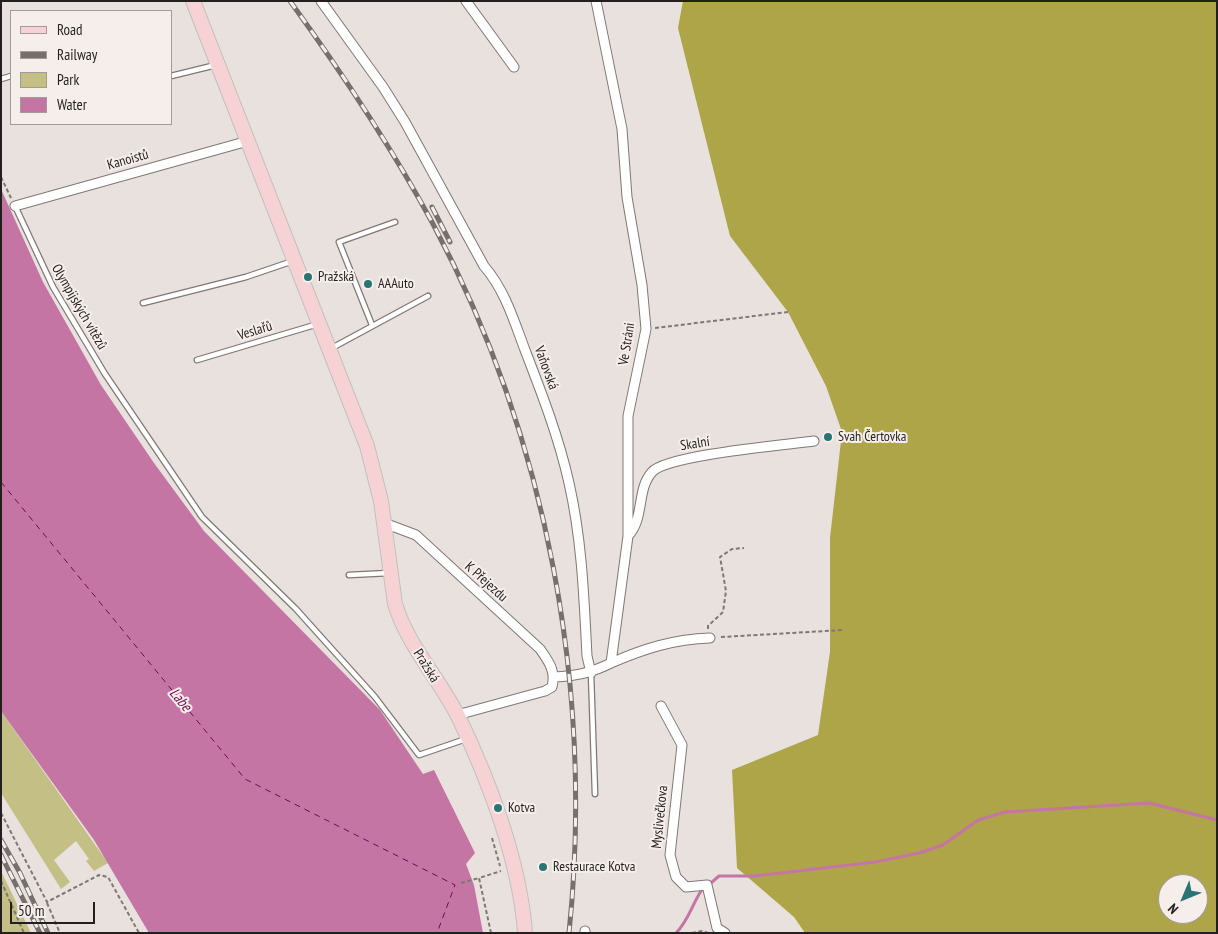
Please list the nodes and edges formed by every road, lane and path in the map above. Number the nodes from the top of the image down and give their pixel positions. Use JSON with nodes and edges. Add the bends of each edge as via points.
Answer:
{"nodes":[{"id":1,"x":193,"y":1,"type":"edge"},
{"id":2,"x":321,"y":1,"type":"edge"},
{"id":3,"x":466,"y":1,"type":"edge"},
{"id":4,"x":596,"y":1,"type":"edge"},
{"id":5,"x":218,"y":64,"type":"junction"},
{"id":6,"x":514,"y":67,"type":"dead end"},
{"id":7,"x":172,"y":76,"type":"edge"},
{"id":8,"x":248,"y":141,"type":"junction"},
{"id":9,"x":1,"y":178,"type":"edge"},
{"id":10,"x":15,"y":206,"type":"junction"},
{"id":11,"x":395,"y":222,"type":"dead end"},
{"id":12,"x":295,"y":261,"type":"junction"},
{"id":13,"x":428,"y":296,"type":"dead end"},
{"id":14,"x":143,"y":303,"type":"dead end"},
{"id":15,"x":788,"y":312,"type":"dead end"},
{"id":16,"x":319,"y":323,"type":"junction"},
{"id":17,"x":372,"y":325,"type":"junction"},
{"id":18,"x":646,"y":329,"type":"junction"},
{"id":19,"x":329,"y":349,"type":"junction"},
{"id":20,"x":196,"y":360,"type":"dead end"},
{"id":21,"x":814,"y":441,"type":"dead end"},
{"id":22,"x":384,"y":523,"type":"junction"},
{"id":23,"x":628,"y":536,"type":"junction"},
{"id":24,"x":744,"y":548,"type":"dead end"},
{"id":25,"x":391,"y":573,"type":"junction"},
{"id":26,"x":349,"y":575,"type":"dead end"},
{"id":27,"x":843,"y":630,"type":"dead end"},
{"id":28,"x":710,"y":638,"type":"junction"},
{"id":29,"x":610,"y":663,"type":"junction"},
{"id":30,"x":591,"y":673,"type":"junction"},
{"id":31,"x":554,"y":677,"type":"junction"},
{"id":32,"x":661,"y":706,"type":"dead end"},
{"id":33,"x":457,"y":715,"type":"junction"},
{"id":34,"x":467,"y":738,"type":"junction"},
{"id":35,"x":595,"y":794,"type":"dead end"},
{"id":36,"x":1,"y":813,"type":"edge"},
{"id":37,"x":501,"y":871,"type":"dead end"},
{"id":38,"x":479,"y":878,"type":"junction"},
{"id":39,"x":1,"y":881,"type":"edge"},
{"id":40,"x":461,"y":884,"type":"dead end"},
{"id":41,"x":47,"y":902,"type":"junction"},
{"id":42,"x":24,"y":933,"type":"edge"},
{"id":43,"x":60,"y":933,"type":"edge"},
{"id":44,"x":139,"y":933,"type":"edge"},
{"id":45,"x":491,"y":933,"type":"edge"},
{"id":46,"x":525,"y":933,"type":"edge"},
{"id":47,"x":692,"y":933,"type":"edge"},
{"id":48,"x":708,"y":933,"type":"edge"},
{"id":49,"x":725,"y":933,"type":"edge"}],
"edges":[{"from":1,"to":5,"type":"main road","name":"Pražská"},
{"from":2,"to":30,"type":"street","name":"Vaňovská","via":[[405,122],[506,301],[533,371],[569,483],[578,530]]},
{"from":3,"to":6,"type":"street"},
{"from":4,"to":18,"type":"street","name":"Ve Stráni","via":[[622,129],[627,197]]},
{"from":5,"to":7,"type":"lane"},
{"from":5,"to":8,"type":"main road","name":"Pražská"},
{"from":8,"to":10,"type":"street","name":"Kanoistů"},
{"from":8,"to":12,"type":"main road","name":"Pražská"},
{"from":9,"to":10,"type":"path"},
{"from":10,"to":34,"type":"lane","name":"Olympijských vítězů","via":[[53,286],[105,374],[202,517],[296,609],[375,697],[419,755]]},
{"from":11,"to":17,"type":"lane","via":[[339,242]]},
{"from":12,"to":14,"type":"lane"},
{"from":12,"to":16,"type":"main road","name":"Pražská"},
{"from":13,"to":17,"type":"lane"},
{"from":15,"to":18,"type":"path"},
{"from":16,"to":19,"type":"main road","name":"Pražská"},
{"from":16,"to":20,"type":"lane","name":"Veslařů"},
{"from":17,"to":19,"type":"lane"},
{"from":18,"to":23,"type":"street","name":"Ve Stráni","via":[[628,416]]},
{"from":19,"to":22,"type":"main road","name":"Pražská","via":[[376,473]]},
{"from":21,"to":23,"type":"street","name":"Skalní","via":[[680,460],[656,468],[645,483],[636,528]]},
{"from":22,"to":25,"type":"main road","name":"Pražská"},
{"from":22,"to":31,"type":"street","name":"K Přejezdu","via":[[416,535],[540,649],[553,669]]},
{"from":23,"to":29,"type":"street","name":"Ve Stráni"},
{"from":24,"to":28,"type":"path","via":[[732,549],[720,557],[726,591],[723,612],[708,626]]},
{"from":25,"to":26,"type":"lane"},
{"from":25,"to":33,"type":"main road","name":"Pražská","via":[[399,616],[417,654]]},
{"from":27,"to":28,"type":"path"},
{"from":28,"to":29,"type":"street","via":[[685,638],[656,645]]},
{"from":29,"to":30,"type":"street"},
{"from":30,"to":31,"type":"street"},
{"from":30,"to":35,"type":"lane","name":"Vaňovská"},
{"from":31,"to":33,"type":"street","via":[[552,686],[545,691]]},
{"from":32,"to":49,"type":"street","name":"Myslivečkova","via":[[682,745],[670,855],[676,877],[686,886],[707,885],[717,928]]},
{"from":33,"to":34,"type":"main road","name":"Pražská"},
{"from":34,"to":46,"type":"main road","name":"Pražská","via":[[514,867]]},
{"from":36,"to":41,"type":"path"},
{"from":37,"to":38,"type":"path"},
{"from":38,"to":40,"type":"path"},
{"from":38,"to":45,"type":"path"},
{"from":39,"to":42,"type":"path"},
{"from":41,"to":43,"type":"path"},
{"from":41,"to":44,"type":"path","via":[[98,875],[108,877]]},
{"from":47,"to":48,"type":"path"}]}
